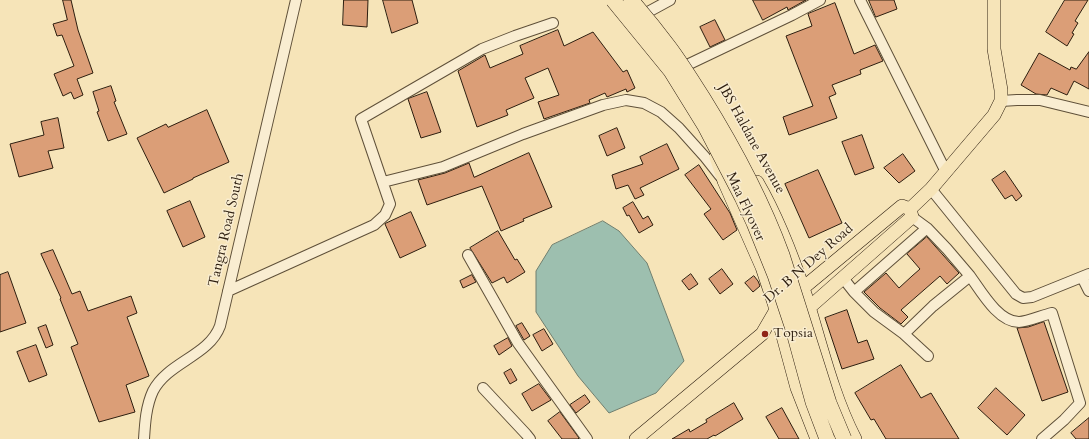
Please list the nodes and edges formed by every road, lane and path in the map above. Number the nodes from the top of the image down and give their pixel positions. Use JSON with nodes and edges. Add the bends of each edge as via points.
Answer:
{"nodes":[{"id":1,"x":296,"y":0,"type":"edge"},
{"id":2,"x":605,"y":0,"type":"edge"},
{"id":3,"x":613,"y":0,"type":"edge"},
{"id":4,"x":631,"y":0,"type":"edge"},
{"id":5,"x":639,"y":0,"type":"edge"},
{"id":6,"x":670,"y":0,"type":"edge"},
{"id":7,"x":820,"y":0,"type":"edge"},
{"id":8,"x":860,"y":0,"type":"edge"},
{"id":9,"x":994,"y":0,"type":"edge"},
{"id":10,"x":648,"y":12,"type":"junction"},
{"id":11,"x":553,"y":23,"type":"dead end"},
{"id":12,"x":687,"y":65,"type":"junction"},
{"id":13,"x":1001,"y":101,"type":"junction"},
{"id":14,"x":1089,"y":112,"type":"edge"},
{"id":15,"x":946,"y":172,"type":"junction"},
{"id":16,"x":724,"y":181,"type":"junction"},
{"id":17,"x":383,"y":182,"type":"junction"},
{"id":18,"x":931,"y":189,"type":"junction"},
{"id":19,"x":911,"y":213,"type":"junction"},
{"id":20,"x":927,"y":228,"type":"junction"},
{"id":21,"x":468,"y":255,"type":"dead end"},
{"id":22,"x":970,"y":276,"type":"junction"},
{"id":23,"x":1086,"y":276,"type":"edge"},
{"id":24,"x":843,"y":278,"type":"junction"},
{"id":25,"x":802,"y":288,"type":"junction"},
{"id":26,"x":228,"y":290,"type":"junction"},
{"id":27,"x":1089,"y":291,"type":"edge"},
{"id":28,"x":854,"y":292,"type":"junction"},
{"id":29,"x":809,"y":308,"type":"junction"},
{"id":30,"x":776,"y":310,"type":"junction"},
{"id":31,"x":782,"y":330,"type":"junction"},
{"id":32,"x":762,"y":334,"type":"junction"},
{"id":33,"x":904,"y":334,"type":"junction"},
{"id":34,"x":928,"y":356,"type":"dead end"},
{"id":35,"x":483,"y":388,"type":"dead end"},
{"id":36,"x":144,"y":439,"type":"edge"},
{"id":37,"x":530,"y":439,"type":"edge"},
{"id":38,"x":587,"y":439,"type":"edge"},
{"id":39,"x":636,"y":439,"type":"edge"},
{"id":40,"x":817,"y":439,"type":"edge"},
{"id":41,"x":827,"y":439,"type":"edge"},
{"id":42,"x":844,"y":439,"type":"edge"},
{"id":43,"x":855,"y":439,"type":"edge"},
{"id":44,"x":1042,"y":439,"type":"edge"}],
"edges":[{"from":1,"to":26,"type":"street","name":"Tangra Road South"},
{"from":2,"to":16,"type":"main road","via":[[650,52],[686,104],[716,157]]},
{"from":3,"to":41,"type":"highway","name":"Maa Flyover","bridge":true,"via":[[671,71],[705,126],[742,197],[775,275]]},
{"from":4,"to":42,"type":"highway","name":"Maa Flyover","bridge":true,"via":[[670,47],[717,121],[754,190],[780,249],[823,384]]},
{"from":5,"to":10,"type":"main road","name":"JBS Haldane Avenue"},
{"from":6,"to":10,"type":"street"},
{"from":7,"to":12,"type":"street"},
{"from":8,"to":15,"type":"street"},
{"from":9,"to":13,"type":"main road","via":[[994,49]]},
{"from":10,"to":12,"type":"main road","name":"JBS Haldane Avenue"},
{"from":11,"to":17,"type":"street","via":[[482,49],[361,119]]},
{"from":12,"to":25,"type":"main road","name":"JBS Haldane Avenue","via":[[709,96],[768,201],[789,249]]},
{"from":13,"to":14,"type":"street","via":[[1040,100]]},
{"from":13,"to":15,"type":"main road","name":"Dr. B N Dey Road","via":[[994,115]]},
{"from":15,"to":18,"type":"main road","name":"Dr. B N Dey Road"},
{"from":16,"to":17,"type":"street","via":[[700,151],[661,112],[644,103],[626,100],[603,105],[523,134],[443,167]]},
{"from":16,"to":30,"type":"main road","via":[[762,267]]},
{"from":17,"to":26,"type":"street","via":[[390,204],[385,215],[374,225]]},
{"from":18,"to":19,"type":"main road","name":"Dr. B N Dey Road"},
{"from":18,"to":23,"type":"street","via":[[1016,294],[1023,298],[1032,297]]},
{"from":19,"to":20,"type":"street"},
{"from":19,"to":24,"type":"main road","name":"Dr. B N Dey Road"},
{"from":19,"to":25,"type":"main road","name":"Dr. B N Dey Road","via":[[902,206]]},
{"from":20,"to":22,"type":"street"},
{"from":20,"to":28,"type":"street"},
{"from":21,"to":38,"type":"street","via":[[518,343]]},
{"from":22,"to":33,"type":"street"},
{"from":22,"to":44,"type":"street","via":[[994,308],[1007,319],[1019,322],[1052,313],[1080,403]]},
{"from":23,"to":27,"type":"street"},
{"from":24,"to":28,"type":"street"},
{"from":24,"to":29,"type":"main road","name":"Dr. B N Dey Road"},
{"from":25,"to":29,"type":"main road","name":"JBS Haldane Avenue"},
{"from":25,"to":30,"type":"main road","name":"Dr. B N Dey Road"},
{"from":26,"to":36,"type":"street","name":"Tangra Road South","via":[[217,334],[211,342],[167,373],[153,392],[147,410]]},
{"from":28,"to":33,"type":"street","via":[[874,312]]},
{"from":29,"to":31,"type":"main road","name":"Dr. B N Dey Road"},
{"from":29,"to":43,"type":"main road","name":"JBS Haldane Avenue","via":[[836,394]]},
{"from":30,"to":31,"type":"main road"},
{"from":30,"to":32,"type":"main road","name":"Dr. B N Dey Road"},
{"from":31,"to":32,"type":"main road","name":"Dr. B N Dey Road"},
{"from":31,"to":40,"type":"main road","via":[[797,388]]},
{"from":32,"to":39,"type":"main road"},
{"from":33,"to":34,"type":"street"},
{"from":35,"to":37,"type":"street"}]}
